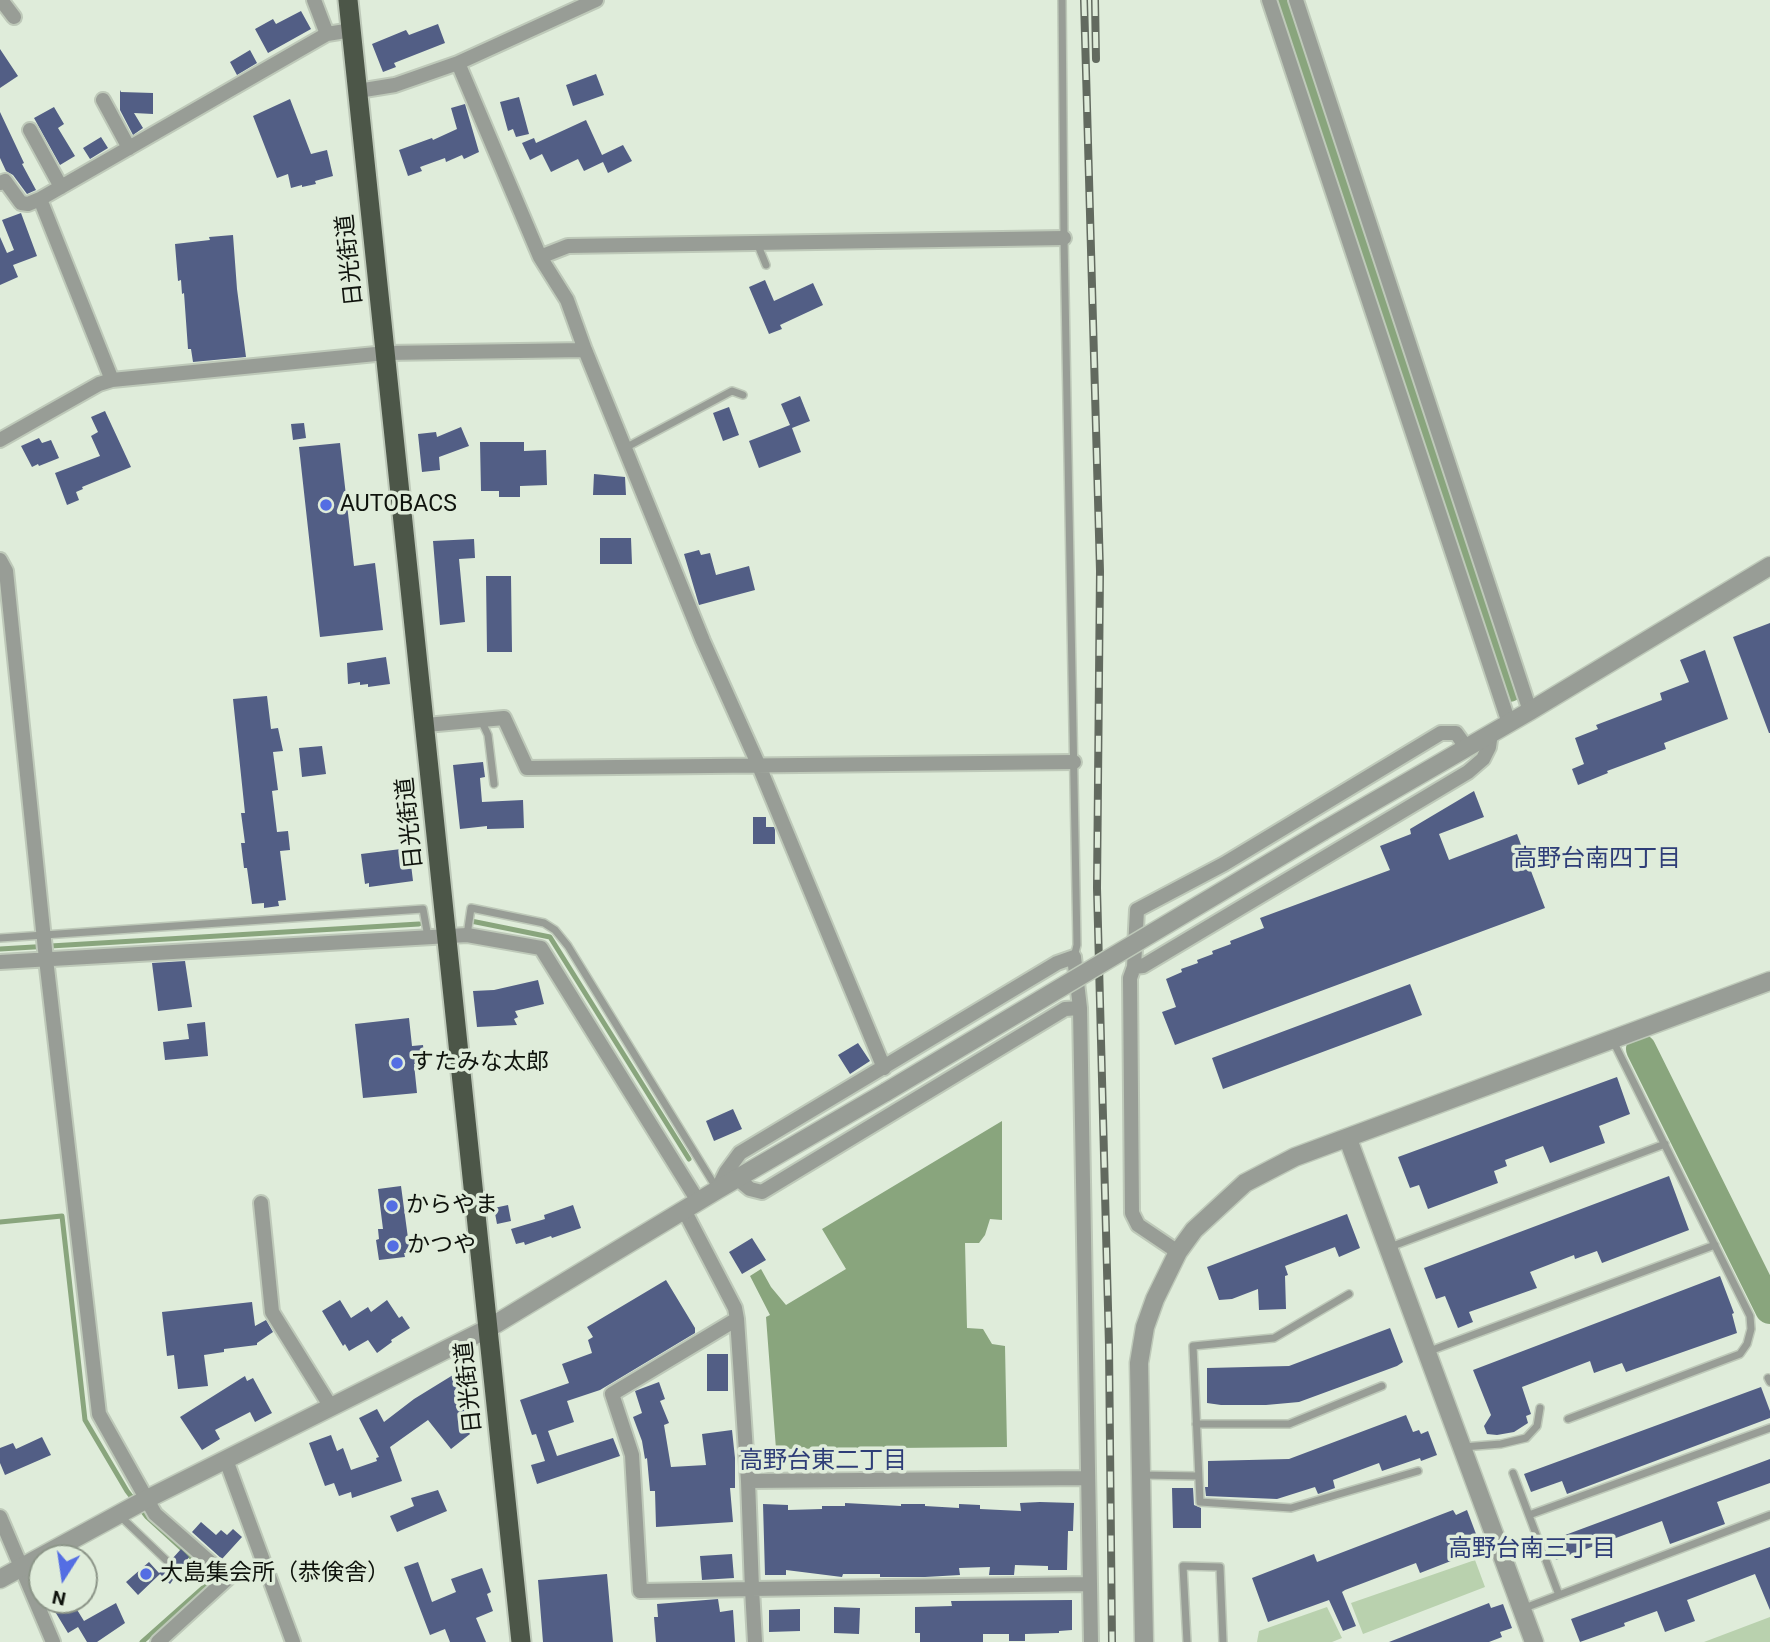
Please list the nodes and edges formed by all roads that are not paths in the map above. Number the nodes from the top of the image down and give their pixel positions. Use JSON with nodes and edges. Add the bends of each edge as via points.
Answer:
{"nodes":[{"id":1,"x":1,"y":0,"type":"edge"},
{"id":2,"x":314,"y":0,"type":"edge"},
{"id":3,"x":348,"y":0,"type":"edge"},
{"id":4,"x":596,"y":0,"type":"edge"},
{"id":5,"x":1062,"y":0,"type":"edge"},
{"id":6,"x":1269,"y":0,"type":"edge"},
{"id":7,"x":1296,"y":0,"type":"edge"},
{"id":8,"x":14,"y":17,"type":"dead end"},
{"id":9,"x":352,"y":30,"type":"junction"},
{"id":10,"x":327,"y":34,"type":"junction"},
{"id":11,"x":458,"y":63,"type":"junction"},
{"id":12,"x":358,"y":91,"type":"junction"},
{"id":13,"x":103,"y":100,"type":"dead end"},
{"id":14,"x":30,"y":130,"type":"dead end"},
{"id":15,"x":129,"y":148,"type":"junction"},
{"id":16,"x":0,"y":183,"type":"edge"},
{"id":17,"x":61,"y":187,"type":"junction"},
{"id":18,"x":40,"y":199,"type":"junction"},
{"id":19,"x":1064,"y":238,"type":"junction"},
{"id":20,"x":757,"y":243,"type":"junction"},
{"id":21,"x":540,"y":257,"type":"junction"},
{"id":22,"x":766,"y":265,"type":"dead end"},
{"id":23,"x":585,"y":350,"type":"junction"},
{"id":24,"x":386,"y":354,"type":"junction"},
{"id":25,"x":112,"y":380,"type":"junction"},
{"id":26,"x":743,"y":395,"type":"dead end"},
{"id":27,"x":0,"y":440,"type":"edge"},
{"id":28,"x":625,"y":448,"type":"junction"},
{"id":29,"x":0,"y":561,"type":"edge"},
{"id":30,"x":1770,"y":566,"type":"edge"},
{"id":31,"x":1530,"y":711,"type":"junction"},
{"id":32,"x":481,"y":720,"type":"junction"},
{"id":33,"x":1509,"y":723,"type":"junction"},
{"id":34,"x":426,"y":725,"type":"junction"},
{"id":35,"x":1491,"y":733,"type":"junction"},
{"id":36,"x":1466,"y":747,"type":"junction"},
{"id":37,"x":1074,"y":762,"type":"junction"},
{"id":38,"x":759,"y":766,"type":"junction"},
{"id":39,"x":494,"y":784,"type":"dead end"},
{"id":40,"x":43,"y":935,"type":"junction"},
{"id":41,"x":467,"y":935,"type":"junction"},
{"id":42,"x":0,"y":937,"type":"edge"},
{"id":43,"x":437,"y":937,"type":"junction"},
{"id":44,"x":1074,"y":957,"type":"junction"},
{"id":45,"x":46,"y":959,"type":"junction"},
{"id":46,"x":0,"y":962,"type":"edge"},
{"id":47,"x":1134,"y":967,"type":"junction"},
{"id":48,"x":1770,"y":981,"type":"edge"},
{"id":49,"x":1080,"y":1008,"type":"junction"},
{"id":50,"x":1612,"y":1041,"type":"junction"},
{"id":51,"x":884,"y":1068,"type":"junction"},
{"id":52,"x":1348,"y":1139,"type":"junction"},
{"id":53,"x":1665,"y":1144,"type":"junction"},
{"id":54,"x":738,"y":1180,"type":"junction"},
{"id":55,"x":717,"y":1190,"type":"junction"},
{"id":56,"x":261,"y":1203,"type":"dead end"},
{"id":57,"x":691,"y":1205,"type":"junction"},
{"id":58,"x":1715,"y":1245,"type":"junction"},
{"id":59,"x":1388,"y":1248,"type":"junction"},
{"id":60,"x":1178,"y":1252,"type":"junction"},
{"id":61,"x":1349,"y":1294,"type":"dead end"},
{"id":62,"x":737,"y":1319,"type":"junction"},
{"id":63,"x":489,"y":1328,"type":"junction"},
{"id":64,"x":1426,"y":1353,"type":"junction"},
{"id":65,"x":1382,"y":1386,"type":"dead end"},
{"id":66,"x":331,"y":1407,"type":"junction"},
{"id":67,"x":1540,"y":1408,"type":"dead end"},
{"id":68,"x":1568,"y":1419,"type":"dead end"},
{"id":69,"x":1196,"y":1424,"type":"junction"},
{"id":70,"x":1770,"y":1428,"type":"edge"},
{"id":71,"x":1462,"y":1447,"type":"junction"},
{"id":72,"x":226,"y":1460,"type":"junction"},
{"id":73,"x":1418,"y":1471,"type":"dead end"},
{"id":74,"x":1513,"y":1473,"type":"dead end"},
{"id":75,"x":1141,"y":1475,"type":"junction"},
{"id":76,"x":1197,"y":1476,"type":"junction"},
{"id":77,"x":1088,"y":1478,"type":"junction"},
{"id":78,"x":748,"y":1481,"type":"junction"},
{"id":79,"x":147,"y":1499,"type":"junction"},
{"id":80,"x":118,"y":1514,"type":"junction"},
{"id":81,"x":1770,"y":1515,"type":"edge"},
{"id":82,"x":1529,"y":1516,"type":"junction"},
{"id":83,"x":0,"y":1517,"type":"edge"},
{"id":84,"x":166,"y":1560,"type":"dead end"},
{"id":85,"x":22,"y":1565,"type":"junction"},
{"id":86,"x":0,"y":1579,"type":"edge"},
{"id":87,"x":1090,"y":1584,"type":"junction"},
{"id":88,"x":752,"y":1589,"type":"junction"},
{"id":89,"x":1559,"y":1595,"type":"junction"},
{"id":90,"x":1522,"y":1609,"type":"junction"},
{"id":91,"x":54,"y":1642,"type":"edge"},
{"id":92,"x":158,"y":1642,"type":"edge"},
{"id":93,"x":293,"y":1642,"type":"edge"},
{"id":94,"x":521,"y":1642,"type":"edge"},
{"id":95,"x":755,"y":1642,"type":"edge"},
{"id":96,"x":1091,"y":1642,"type":"edge"},
{"id":97,"x":1144,"y":1642,"type":"edge"},
{"id":98,"x":1187,"y":1642,"type":"edge"},
{"id":99,"x":1223,"y":1642,"type":"edge"},
{"id":100,"x":1534,"y":1642,"type":"edge"}],
"edges":[{"from":1,"to":8,"type":"street"},
{"from":2,"to":10,"type":"street"},
{"from":3,"to":9,"type":"highway","name":"日光街道"},
{"from":4,"to":11,"type":"street"},
{"from":5,"to":19,"type":"lane"},
{"from":6,"to":33,"type":"street"},
{"from":7,"to":31,"type":"street"},
{"from":9,"to":10,"type":"street"},
{"from":9,"to":12,"type":"highway","name":"日光街道"},
{"from":10,"to":15,"type":"street"},
{"from":11,"to":12,"type":"street","via":[[395,85]]},
{"from":11,"to":21,"type":"street"},
{"from":12,"to":24,"type":"highway","name":"日光街道"},
{"from":13,"to":15,"type":"street"},
{"from":14,"to":17,"type":"street"},
{"from":15,"to":17,"type":"street"},
{"from":16,"to":18,"type":"street","via":[[5,181],[21,203]]},
{"from":17,"to":18,"type":"street"},
{"from":18,"to":25,"type":"street"},
{"from":19,"to":20,"type":"street"},
{"from":19,"to":37,"type":"lane"},
{"from":20,"to":21,"type":"street","via":[[568,246]]},
{"from":20,"to":22,"type":"lane"},
{"from":21,"to":23,"type":"street","via":[[568,300]]},
{"from":23,"to":24,"type":"street"},
{"from":23,"to":28,"type":"street"},
{"from":24,"to":25,"type":"street"},
{"from":24,"to":34,"type":"highway","name":"日光街道"},
{"from":25,"to":27,"type":"street"},
{"from":26,"to":28,"type":"lane","via":[[732,391]]},
{"from":28,"to":38,"type":"street"},
{"from":29,"to":40,"type":"street","via":[[6,571]]},
{"from":30,"to":31,"type":"street"},
{"from":31,"to":33,"type":"street"},
{"from":32,"to":34,"type":"street"},
{"from":32,"to":38,"type":"street","via":[[504,718],[527,768]]},
{"from":32,"to":39,"type":"lane","via":[[488,735]]},
{"from":33,"to":35,"type":"street"},
{"from":34,"to":43,"type":"highway","name":"日光街道"},
{"from":35,"to":36,"type":"street"},
{"from":35,"to":47,"type":"street","via":[[1483,759],[1468,772],[1143,966]]},
{"from":36,"to":47,"type":"street","via":[[1456,733],[1441,733],[1224,864],[1137,910]]},
{"from":36,"to":54,"type":"street","bridge":true},
{"from":37,"to":38,"type":"street"},
{"from":37,"to":44,"type":"lane"},
{"from":38,"to":51,"type":"street"},
{"from":40,"to":42,"type":"lane"},
{"from":40,"to":43,"type":"lane","via":[[423,909]]},
{"from":40,"to":45,"type":"street"},
{"from":41,"to":43,"type":"street"},
{"from":41,"to":55,"type":"lane","via":[[471,908],[544,923],[555,930]]},
{"from":41,"to":57,"type":"street","via":[[541,948]]},
{"from":43,"to":45,"type":"street"},
{"from":43,"to":63,"type":"highway","name":"日光街道"},
{"from":44,"to":49,"type":"street"},
{"from":44,"to":51,"type":"street"},
{"from":45,"to":46,"type":"street"},
{"from":45,"to":79,"type":"street","via":[[99,1414]]},
{"from":47,"to":60,"type":"street","via":[[1130,978],[1132,1213],[1138,1224]]},
{"from":48,"to":50,"type":"street"},
{"from":49,"to":54,"type":"street","via":[[1065,1009],[762,1192]]},
{"from":49,"to":77,"type":"street"},
{"from":50,"to":52,"type":"street"},
{"from":50,"to":53,"type":"lane"},
{"from":51,"to":55,"type":"street","via":[[740,1153]]},
{"from":52,"to":59,"type":"street"},
{"from":52,"to":60,"type":"street","via":[[1295,1157],[1245,1183],[1194,1230]]},
{"from":53,"to":58,"type":"lane"},
{"from":53,"to":59,"type":"lane"},
{"from":54,"to":55,"type":"street"},
{"from":55,"to":57,"type":"street"},
{"from":56,"to":66,"type":"street","via":[[272,1312]]},
{"from":57,"to":62,"type":"street"},
{"from":57,"to":63,"type":"street"},
{"from":58,"to":64,"type":"lane"},
{"from":58,"to":68,"type":"lane","via":[[1750,1316],[1751,1329],[1740,1354]]},
{"from":59,"to":64,"type":"street"},
{"from":60,"to":75,"type":"street","via":[[1145,1327],[1139,1363]]},
{"from":61,"to":69,"type":"lane","via":[[1274,1338],[1194,1346]]},
{"from":62,"to":78,"type":"street"},
{"from":62,"to":88,"type":"street","via":[[612,1394],[632,1455],[640,1591]]},
{"from":63,"to":66,"type":"street"},
{"from":63,"to":94,"type":"highway","name":"日光街道"},
{"from":64,"to":71,"type":"street"},
{"from":65,"to":69,"type":"lane","via":[[1289,1424]]},
{"from":66,"to":72,"type":"street"},
{"from":67,"to":71,"type":"lane","via":[[1537,1426],[1526,1438]]},
{"from":69,"to":76,"type":"lane"},
{"from":70,"to":82,"type":"lane"},
{"from":71,"to":90,"type":"street"},
{"from":72,"to":79,"type":"street"},
{"from":72,"to":93,"type":"street"},
{"from":73,"to":76,"type":"lane","via":[[1291,1508],[1200,1502]]},
{"from":74,"to":82,"type":"lane"},
{"from":75,"to":76,"type":"lane"},
{"from":75,"to":97,"type":"street"},
{"from":77,"to":78,"type":"street"},
{"from":77,"to":87,"type":"street"},
{"from":78,"to":88,"type":"street"},
{"from":79,"to":80,"type":"street"},
{"from":79,"to":92,"type":"street","via":[[155,1514],[228,1578]]},
{"from":80,"to":84,"type":"lane"},
{"from":80,"to":85,"type":"street"},
{"from":81,"to":89,"type":"lane"},
{"from":82,"to":89,"type":"lane"},
{"from":83,"to":85,"type":"street"},
{"from":85,"to":86,"type":"street"},
{"from":85,"to":91,"type":"street"},
{"from":87,"to":88,"type":"street"},
{"from":87,"to":96,"type":"street"},
{"from":88,"to":95,"type":"street"},
{"from":89,"to":90,"type":"lane"},
{"from":90,"to":100,"type":"street"},
{"from":98,"to":99,"type":"lane","via":[[1184,1566],[1220,1567]]}]}
